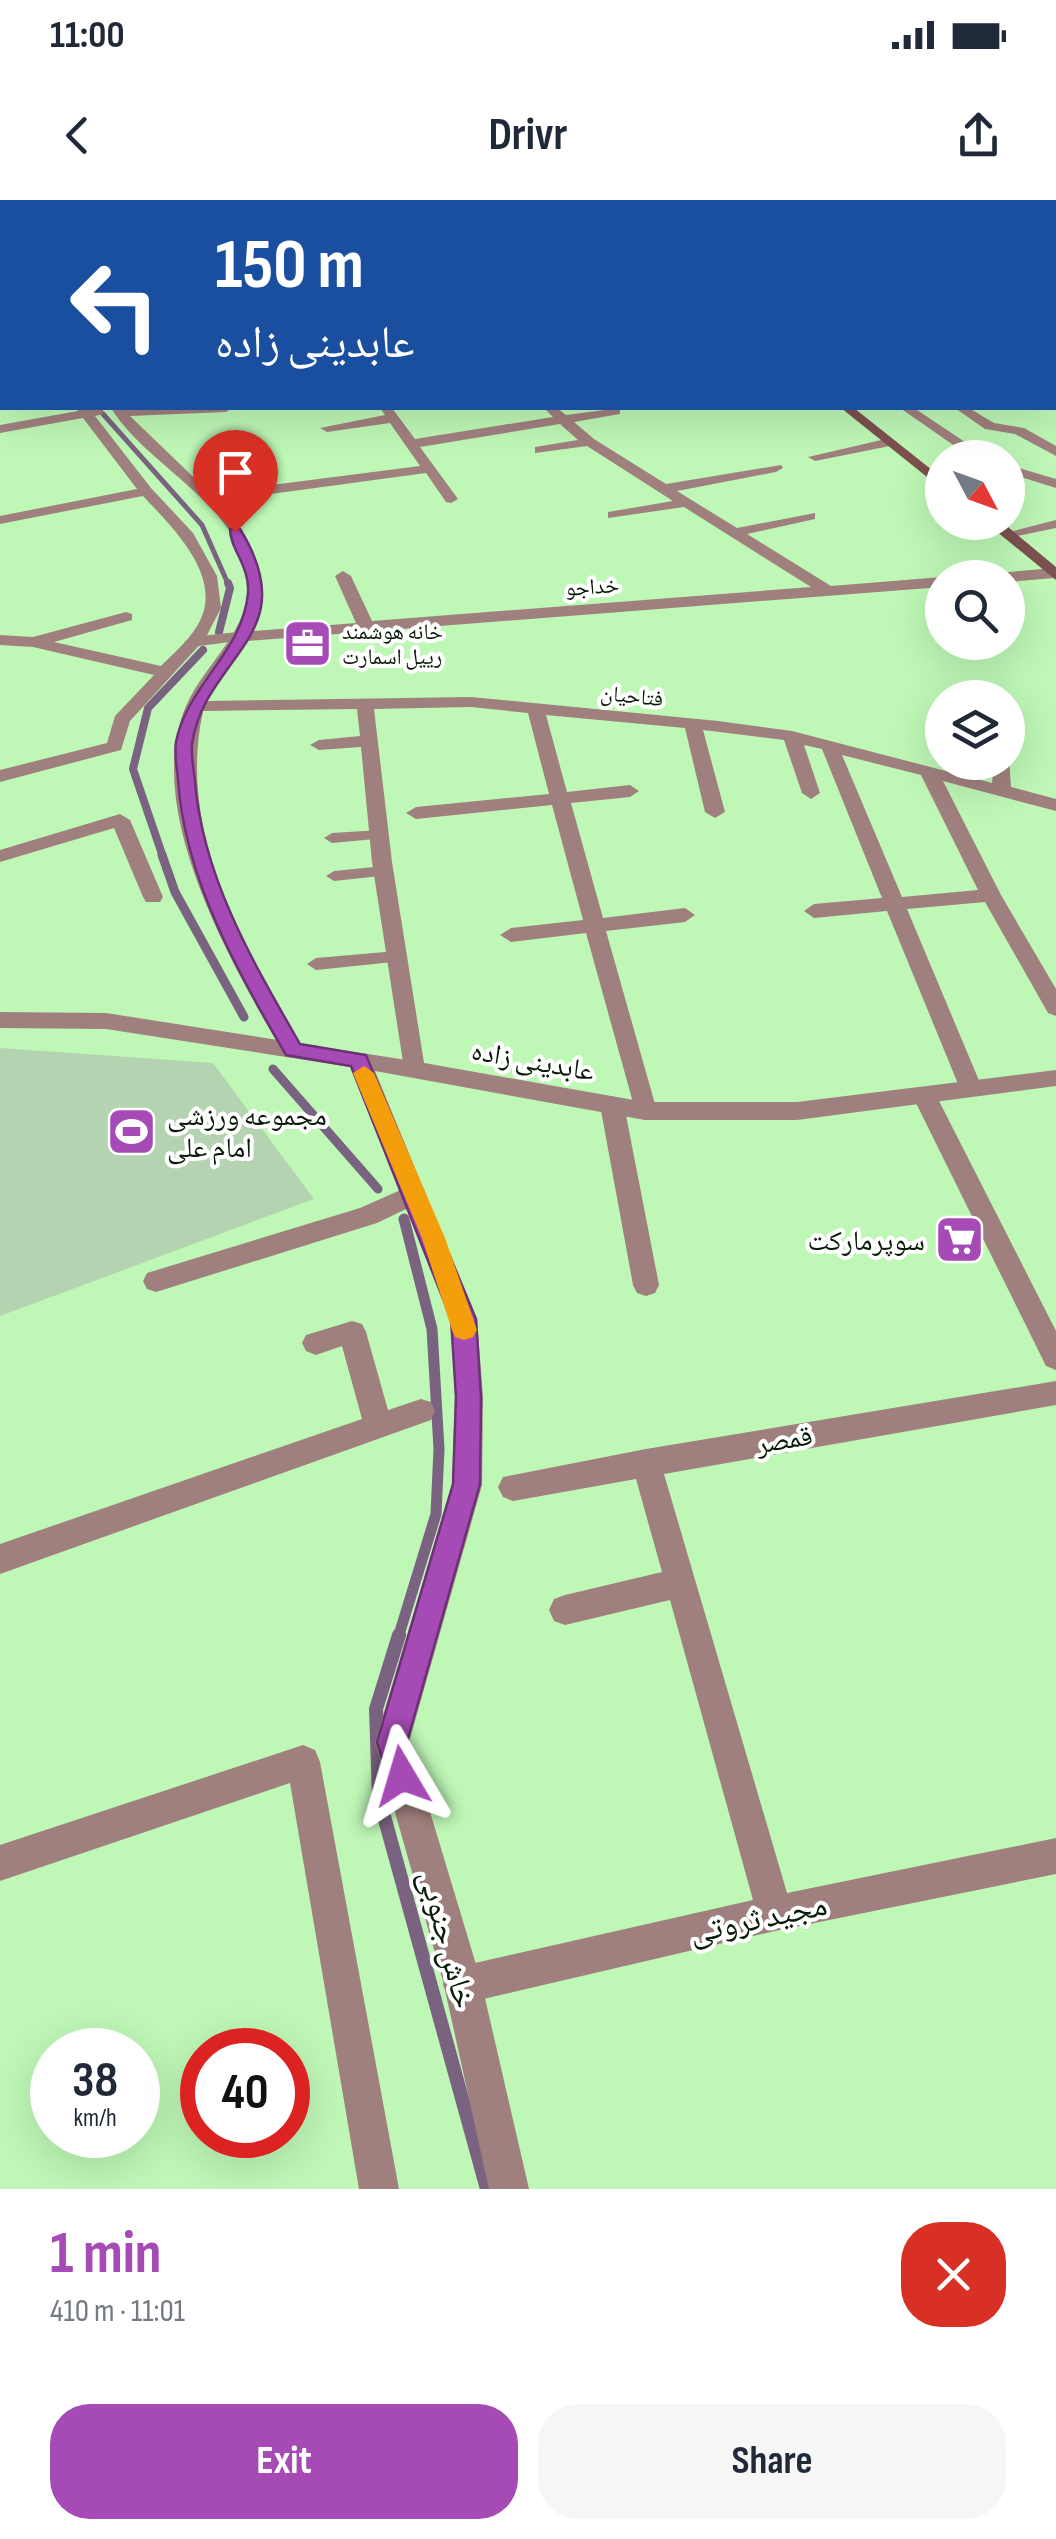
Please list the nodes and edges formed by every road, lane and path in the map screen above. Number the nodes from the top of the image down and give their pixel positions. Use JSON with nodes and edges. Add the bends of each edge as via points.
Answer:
{"nodes":[{"id":1,"x":84,"y":410,"type":"edge"},
{"id":2,"x":118,"y":410,"type":"edge"},
{"id":3,"x":552,"y":410,"type":"edge"},
{"id":4,"x":850,"y":410,"type":"edge"},
{"id":5,"x":909,"y":410,"type":"edge"},
{"id":6,"x":965,"y":410,"type":"edge"},
{"id":7,"x":614,"y":411,"type":"dead end"},
{"id":8,"x":390,"y":413,"type":"edge"},
{"id":9,"x":562,"y":420,"type":"junction"},
{"id":10,"x":327,"y":428,"type":"dead end"},
{"id":11,"x":0,"y":429,"type":"edge"},
{"id":12,"x":955,"y":440,"type":"edge"},
{"id":13,"x":589,"y":442,"type":"junction"},
{"id":14,"x":890,"y":442,"type":"junction"},
{"id":15,"x":411,"y":444,"type":"junction"},
{"id":16,"x":540,"y":450,"type":"dead end"},
{"id":17,"x":1056,"y":452,"type":"edge"},
{"id":18,"x":1040,"y":456,"type":"dead end"},
{"id":19,"x":816,"y":457,"type":"dead end"},
{"id":20,"x":776,"y":468,"type":"dead end"},
{"id":21,"x":427,"y":469,"type":"junction"},
{"id":22,"x":925,"y":470,"type":"edge"},
{"id":23,"x":1025,"y":473,"type":"edge"},
{"id":24,"x":1056,"y":484,"type":"edge"},
{"id":25,"x":663,"y":488,"type":"junction"},
{"id":26,"x":146,"y":491,"type":"junction"},
{"id":27,"x":208,"y":498,"type":"junction"},
{"id":28,"x":451,"y":499,"type":"dead end"},
{"id":29,"x":686,"y":503,"type":"junction"},
{"id":30,"x":613,"y":515,"type":"dead end"},
{"id":31,"x":810,"y":516,"type":"dead end"},
{"id":32,"x":0,"y":520,"type":"edge"},
{"id":33,"x":1056,"y":524,"type":"edge"},
{"id":34,"x":1025,"y":530,"type":"edge"},
{"id":35,"x":732,"y":533,"type":"junction"},
{"id":36,"x":1015,"y":540,"type":"edge"},
{"id":37,"x":1055,"y":574,"type":"edge"},
{"id":38,"x":343,"y":576,"type":"dead end"},
{"id":39,"x":1025,"y":576,"type":"edge"},
{"id":40,"x":925,"y":583,"type":"edge"},
{"id":41,"x":828,"y":591,"type":"junction"},
{"id":42,"x":126,"y":617,"type":"dead end"},
{"id":43,"x":366,"y":626,"type":"junction"},
{"id":44,"x":246,"y":636,"type":"junction"},
{"id":45,"x":0,"y":640,"type":"edge"},
{"id":46,"x":33,"y":642,"type":"junction"},
{"id":47,"x":192,"y":642,"type":"junction"},
{"id":48,"x":164,"y":672,"type":"junction"},
{"id":49,"x":366,"y":702,"type":"junction"},
{"id":50,"x":195,"y":706,"type":"junction"},
{"id":51,"x":535,"y":708,"type":"junction"},
{"id":52,"x":693,"y":724,"type":"junction"},
{"id":53,"x":792,"y":736,"type":"junction"},
{"id":54,"x":370,"y":741,"type":"junction"},
{"id":55,"x":320,"y":744,"type":"dead end"},
{"id":56,"x":830,"y":747,"type":"junction"},
{"id":57,"x":925,"y":769,"type":"edge"},
{"id":58,"x":0,"y":776,"type":"edge"},
{"id":59,"x":933,"y":780,"type":"edge"},
{"id":60,"x":964,"y":780,"type":"edge"},
{"id":61,"x":1001,"y":780,"type":"edge"},
{"id":62,"x":1000,"y":790,"type":"junction"},
{"id":63,"x":630,"y":791,"type":"dead end"},
{"id":64,"x":812,"y":793,"type":"dead end"},
{"id":65,"x":560,"y":799,"type":"junction"},
{"id":66,"x":1056,"y":805,"type":"edge"},
{"id":67,"x":715,"y":812,"type":"dead end"},
{"id":68,"x":416,"y":813,"type":"dead end"},
{"id":69,"x":380,"y":835,"type":"junction"},
{"id":70,"x":332,"y":838,"type":"dead end"},
{"id":71,"x":0,"y":856,"type":"edge"},
{"id":72,"x":384,"y":871,"type":"junction"},
{"id":73,"x":334,"y":876,"type":"dead end"},
{"id":74,"x":991,"y":895,"type":"junction"},
{"id":75,"x":153,"y":897,"type":"dead end"},
{"id":76,"x":895,"y":905,"type":"junction"},
{"id":77,"x":814,"y":912,"type":"dead end"},
{"id":78,"x":685,"y":915,"type":"dead end"},
{"id":79,"x":594,"y":926,"type":"junction"},
{"id":80,"x":511,"y":935,"type":"dead end"},
{"id":81,"x":396,"y":957,"type":"junction"},
{"id":82,"x":316,"y":964,"type":"dead end"},
{"id":83,"x":1056,"y":1008,"type":"edge"},
{"id":84,"x":0,"y":1020,"type":"edge"},
{"id":85,"x":293,"y":1050,"type":"junction"},
{"id":86,"x":358,"y":1060,"type":"junction"},
{"id":87,"x":413,"y":1068,"type":"junction"},
{"id":88,"x":1056,"y":1078,"type":"edge"},
{"id":89,"x":970,"y":1090,"type":"junction"},
{"id":90,"x":926,"y":1098,"type":"junction"},
{"id":91,"x":612,"y":1105,"type":"junction"},
{"id":92,"x":645,"y":1111,"type":"junction"},
{"id":93,"x":414,"y":1194,"type":"junction"},
{"id":94,"x":156,"y":1282,"type":"dead end"},
{"id":95,"x":646,"y":1286,"type":"dead end"},
{"id":96,"x":316,"y":1344,"type":"dead end"},
{"id":97,"x":1056,"y":1358,"type":"edge"},
{"id":98,"x":1056,"y":1393,"type":"edge"},
{"id":99,"x":421,"y":1411,"type":"dead end"},
{"id":100,"x":378,"y":1427,"type":"junction"},
{"id":101,"x":646,"y":1462,"type":"junction"},
{"id":102,"x":513,"y":1487,"type":"dead end"},
{"id":103,"x":0,"y":1560,"type":"edge"},
{"id":104,"x":681,"y":1583,"type":"junction"},
{"id":105,"x":566,"y":1610,"type":"dead end"},
{"id":106,"x":1056,"y":1856,"type":"edge"},
{"id":107,"x":0,"y":1864,"type":"edge"},
{"id":108,"x":775,"y":1913,"type":"junction"},
{"id":109,"x":462,"y":1985,"type":"junction"},
{"id":110,"x":379,"y":2189,"type":"edge"},
{"id":111,"x":510,"y":2189,"type":"edge"}],
"edges":[{"from":1,"to":2,"type":"street"},
{"from":1,"to":11,"type":"street"},
{"from":1,"to":26,"type":"street"},
{"from":2,"to":27,"type":"street"},
{"from":3,"to":9,"type":"street"},
{"from":4,"to":14,"type":"main road"},
{"from":5,"to":12,"type":"street"},
{"from":6,"to":17,"type":"street"},
{"from":7,"to":9,"type":"street"},
{"from":8,"to":10,"type":"street"},
{"from":8,"to":15,"type":"street"},
{"from":9,"to":13,"type":"street"},
{"from":9,"to":15,"type":"street"},
{"from":13,"to":16,"type":"street"},
{"from":13,"to":25,"type":"street"},
{"from":14,"to":19,"type":"street"},
{"from":14,"to":22,"type":"main road"},
{"from":15,"to":21,"type":"street"},
{"from":17,"to":18,"type":"street"},
{"from":20,"to":25,"type":"street"},
{"from":21,"to":27,"type":"street","via":[[300,492]]},
{"from":21,"to":28,"type":"street"},
{"from":23,"to":24,"type":"street"},
{"from":25,"to":29,"type":"street"},
{"from":26,"to":32,"type":"street"},
{"from":26,"to":47,"type":"street","via":[[186,534],[209,576],[213,608]]},
{"from":27,"to":44,"type":"street","via":[[253,565]]},
{"from":29,"to":30,"type":"street"},
{"from":29,"to":35,"type":"street"},
{"from":31,"to":35,"type":"street"},
{"from":33,"to":34,"type":"street"},
{"from":35,"to":41,"type":"street"},
{"from":36,"to":37,"type":"main road"},
{"from":37,"to":39,"type":"street"},
{"from":38,"to":43,"type":"street"},
{"from":40,"to":41,"type":"street","name":"خداجو"},
{"from":41,"to":43,"type":"street","name":"خداجو"},
{"from":42,"to":46,"type":"street"},
{"from":43,"to":44,"type":"street","name":"خداجو"},
{"from":44,"to":47,"type":"street","name":"خداجو"},
{"from":44,"to":50,"type":"street"},
{"from":45,"to":46,"type":"street"},
{"from":46,"to":48,"type":"street"},
{"from":47,"to":48,"type":"street"},
{"from":48,"to":58,"type":"street","via":[[121,720],[115,746]]},
{"from":49,"to":50,"type":"street","name":"فتاحیان"},
{"from":49,"to":51,"type":"street","name":"فتاحیان"},
{"from":49,"to":54,"type":"street"},
{"from":50,"to":85,"type":"street","via":[[184,746],[188,806],[209,880],[235,946]]},
{"from":51,"to":52,"type":"street","name":"فتاحیان"},
{"from":51,"to":65,"type":"street"},
{"from":52,"to":53,"type":"street","name":"فتاحیان"},
{"from":52,"to":67,"type":"street"},
{"from":53,"to":56,"type":"street","name":"فتاحیان"},
{"from":53,"to":64,"type":"street"},
{"from":54,"to":55,"type":"street"},
{"from":54,"to":69,"type":"street"},
{"from":56,"to":57,"type":"street","name":"فتاحیان"},
{"from":56,"to":76,"type":"street"},
{"from":59,"to":74,"type":"street"},
{"from":60,"to":62,"type":"street","name":"فتاحیان"},
{"from":61,"to":62,"type":"street"},
{"from":62,"to":66,"type":"street","name":"فتاحیان"},
{"from":63,"to":65,"type":"street"},
{"from":65,"to":68,"type":"street"},
{"from":65,"to":79,"type":"street"},
{"from":69,"to":70,"type":"lane"},
{"from":69,"to":72,"type":"street"},
{"from":71,"to":75,"type":"street","via":[[120,820]]},
{"from":72,"to":73,"type":"lane"},
{"from":72,"to":81,"type":"street"},
{"from":74,"to":76,"type":"street"},
{"from":74,"to":83,"type":"street"},
{"from":76,"to":77,"type":"street"},
{"from":76,"to":89,"type":"street"},
{"from":78,"to":79,"type":"street"},
{"from":79,"to":80,"type":"street"},
{"from":79,"to":92,"type":"street"},
{"from":81,"to":82,"type":"lane"},
{"from":81,"to":87,"type":"street"},
{"from":84,"to":85,"type":"street","name":"عابدینی زاده","via":[[106,1021]]},
{"from":85,"to":86,"type":"street","name":"عابدینی زاده"},
{"from":86,"to":87,"type":"street","name":"عابدینی زاده"},
{"from":86,"to":93,"type":"street","name":"خاش جنوبی"},
{"from":87,"to":91,"type":"street","name":"عابدینی زاده"},
{"from":88,"to":89,"type":"street","name":"عابدینی زاده"},
{"from":89,"to":90,"type":"street","name":"عابدینی زاده"},
{"from":90,"to":92,"type":"street","name":"عابدینی زاده","via":[[796,1111]]},
{"from":90,"to":97,"type":"street"},
{"from":91,"to":92,"type":"street","name":"عابدینی زاده"},
{"from":91,"to":95,"type":"street"},
{"from":93,"to":94,"type":"street","via":[[368,1216]]},
{"from":93,"to":109,"type":"street","name":"خاش جنوبی","via":[[464,1319],[466,1484],[392,1742]]},
{"from":96,"to":100,"type":"street","via":[[352,1332]]},
{"from":98,"to":101,"type":"street","name":"قمصر"},
{"from":99,"to":100,"type":"street"},
{"from":100,"to":103,"type":"street"},
{"from":101,"to":102,"type":"street","name":"قمصر"},
{"from":101,"to":104,"type":"street"},
{"from":104,"to":105,"type":"street"},
{"from":104,"to":108,"type":"street"},
{"from":106,"to":108,"type":"street","name":"مجید ثروتی"},
{"from":107,"to":110,"type":"street","via":[[303,1762]]},
{"from":108,"to":109,"type":"street","name":"مجید ثروتی"},
{"from":109,"to":111,"type":"street","name":"خاش جنوبی"}]}
